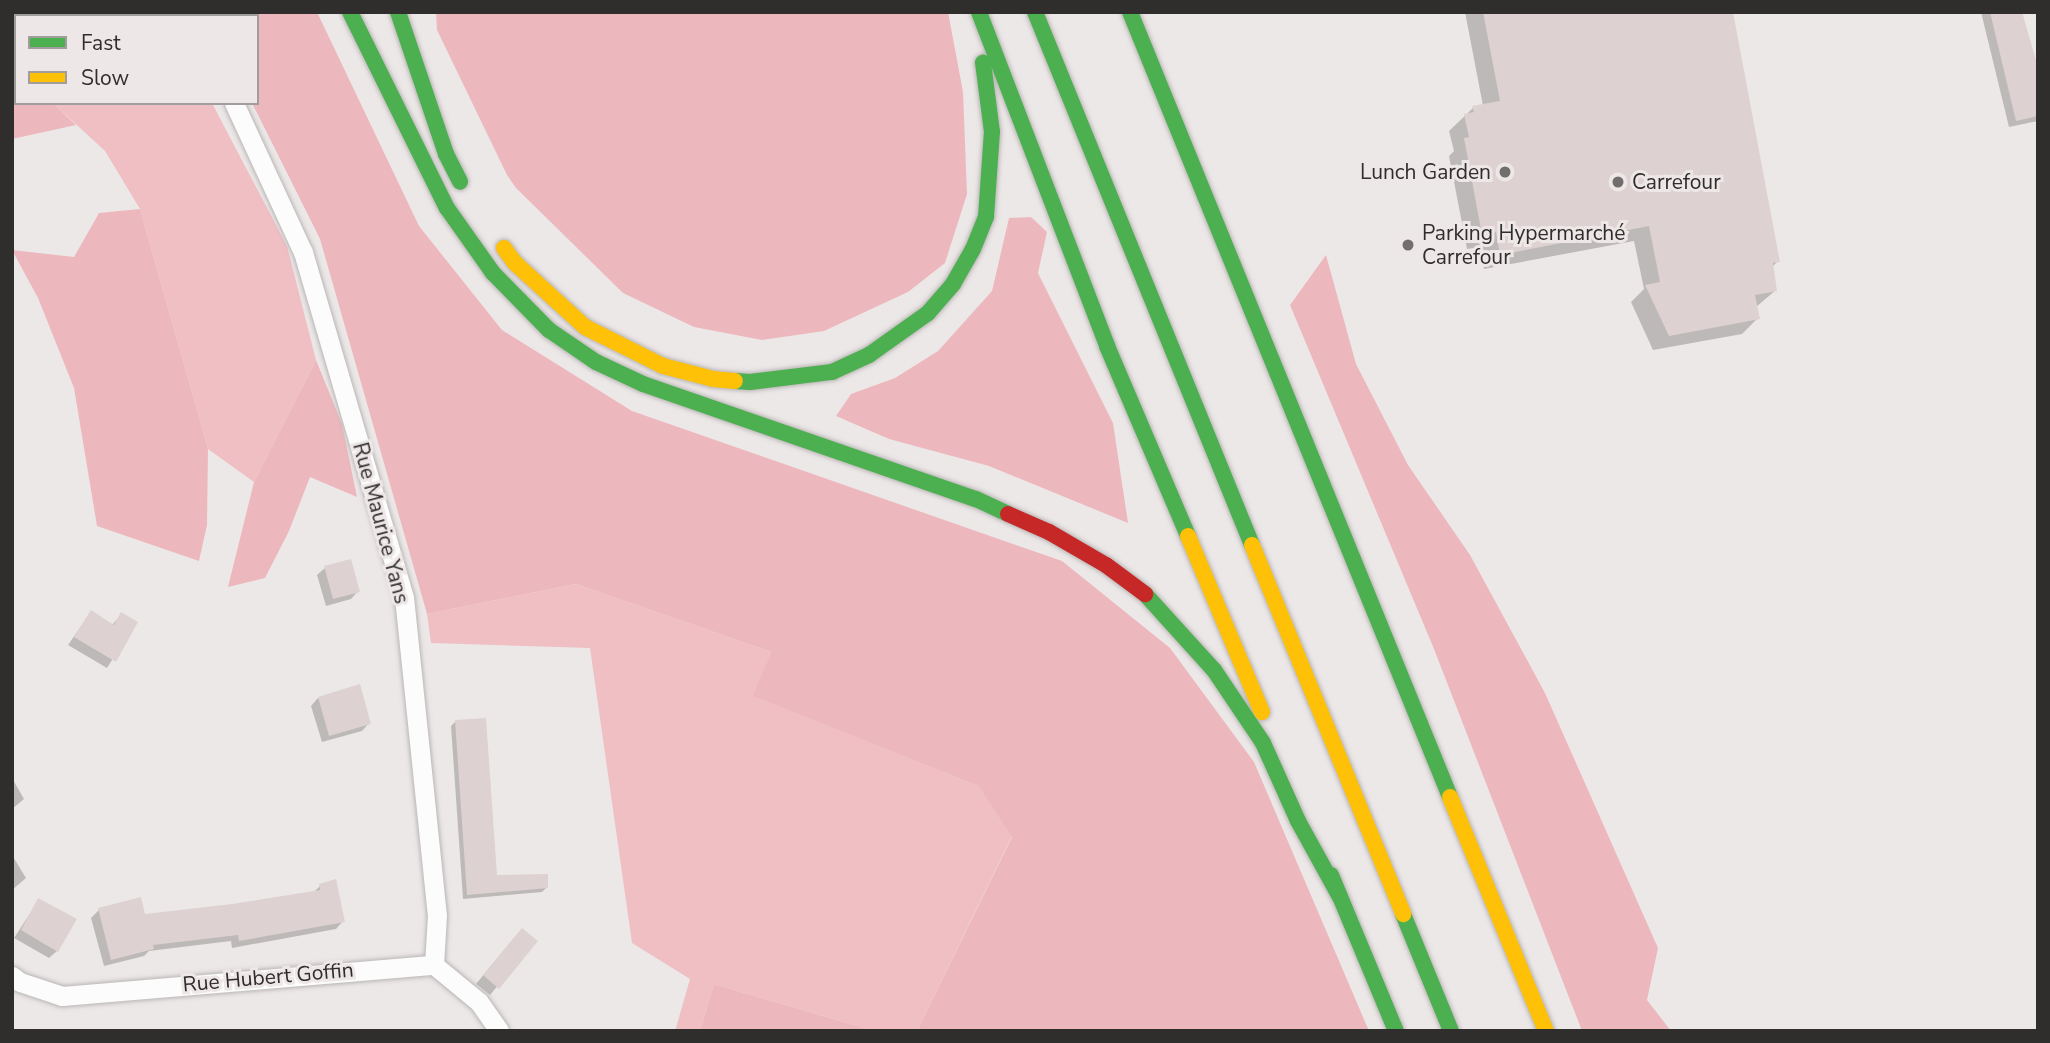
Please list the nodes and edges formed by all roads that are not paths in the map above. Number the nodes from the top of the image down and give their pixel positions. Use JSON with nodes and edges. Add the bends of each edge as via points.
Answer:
{"nodes":[{"id":1,"x":350,"y":12,"type":"edge"},
{"id":2,"x":398,"y":12,"type":"edge"},
{"id":3,"x":971,"y":12,"type":"edge"},
{"id":4,"x":979,"y":12,"type":"edge"},
{"id":5,"x":1035,"y":12,"type":"edge"},
{"id":6,"x":1130,"y":12,"type":"edge"},
{"id":7,"x":235,"y":105,"type":"edge"},
{"id":8,"x":467,"y":195,"type":"dead end"},
{"id":9,"x":494,"y":234,"type":"dead end"},
{"id":10,"x":1340,"y":897,"type":"junction"},
{"id":11,"x":434,"y":965,"type":"junction"},
{"id":12,"x":12,"y":976,"type":"edge"},
{"id":13,"x":499,"y":1031,"type":"edge"},
{"id":14,"x":1396,"y":1031,"type":"edge"},
{"id":15,"x":1451,"y":1031,"type":"edge"},
{"id":16,"x":1546,"y":1031,"type":"edge"}],
"edges":[{"from":1,"to":10,"type":"highway","via":[[467,240],[520,304],[549,330],[596,362],[643,384],[976,499],[1107,565],[1148,597],[1214,670],[1263,743],[1298,821]]},
{"from":2,"to":8,"type":"highway","via":[[446,154]]},
{"from":3,"to":9,"type":"highway","via":[[989,88],[992,131],[986,216],[973,249],[928,313],[869,355],[832,372],[750,382],[713,379],[663,366],[585,327],[515,263]]},
{"from":4,"to":10,"type":"highway","via":[[1107,346]]},
{"from":5,"to":15,"type":"highway"},
{"from":6,"to":16,"type":"highway"},
{"from":7,"to":11,"type":"street","name":"Rue Maurice Yans","via":[[303,252],[404,597],[437,915]]},
{"from":10,"to":14,"type":"highway"},
{"from":11,"to":12,"type":"street","name":"Rue Hubert Goffin","via":[[62,996]]},
{"from":11,"to":13,"type":"street","via":[[479,1002]]}]}
